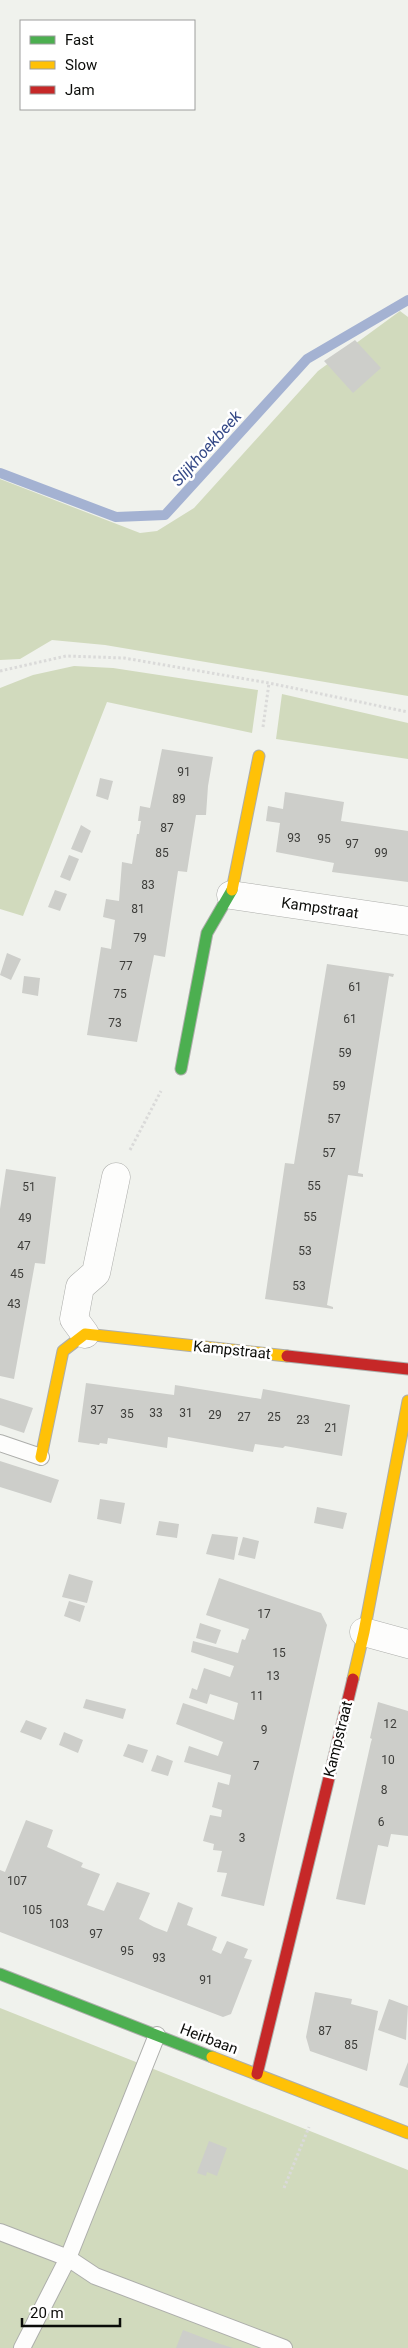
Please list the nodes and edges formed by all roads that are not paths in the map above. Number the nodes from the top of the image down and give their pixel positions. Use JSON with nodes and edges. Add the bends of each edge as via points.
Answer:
{"nodes":[{"id":1,"x":259,"y":756,"type":"road end"},
{"id":2,"x":231,"y":895,"type":"junction"},
{"id":3,"x":408,"y":921,"type":"edge"},
{"id":4,"x":181,"y":1068,"type":"road end"},
{"id":5,"x":116,"y":1177,"type":"road end"},
{"id":6,"x":86,"y":1334,"type":"junction"},
{"id":7,"x":408,"y":1369,"type":"edge"},
{"id":8,"x":408,"y":1401,"type":"edge"},
{"id":9,"x":0,"y":1444,"type":"edge"},
{"id":10,"x":41,"y":1457,"type":"joint"},
{"id":11,"x":364,"y":1632,"type":"junction"},
{"id":12,"x":408,"y":1644,"type":"edge"},
{"id":13,"x":0,"y":1974,"type":"edge"},
{"id":14,"x":157,"y":2035,"type":"junction"},
{"id":15,"x":257,"y":2074,"type":"junction"},
{"id":16,"x":408,"y":2133,"type":"edge"},
{"id":17,"x":0,"y":2232,"type":"edge"},
{"id":18,"x":68,"y":2258,"type":"junction"},
{"id":19,"x":22,"y":2348,"type":"edge"},
{"id":20,"x":284,"y":2348,"type":"edge"}],
"edges":[{"from":1,"to":2,"type":"street"},
{"from":2,"to":3,"type":"street","name":"Kampstraat"},
{"from":2,"to":4,"type":"street","via":[[207,933]]},
{"from":5,"to":6,"type":"street","via":[[96,1273],[80,1287],[74,1319]]},
{"from":6,"to":7,"type":"street","name":"Kampstraat"},
{"from":6,"to":10,"type":"street","via":[[63,1351]]},
{"from":8,"to":11,"type":"street","name":"Kampstraat"},
{"from":9,"to":10,"type":"lane"},
{"from":11,"to":12,"type":"street"},
{"from":11,"to":15,"type":"street","name":"Kampstraat"},
{"from":13,"to":14,"type":"street","name":"Heirbaan"},
{"from":14,"to":15,"type":"street","name":"Heirbaan"},
{"from":14,"to":18,"type":"lane"},
{"from":15,"to":16,"type":"street","name":"Heirbaan"},
{"from":17,"to":18,"type":"lane"},
{"from":18,"to":19,"type":"lane"},
{"from":18,"to":20,"type":"lane","via":[[95,2276]]}]}
